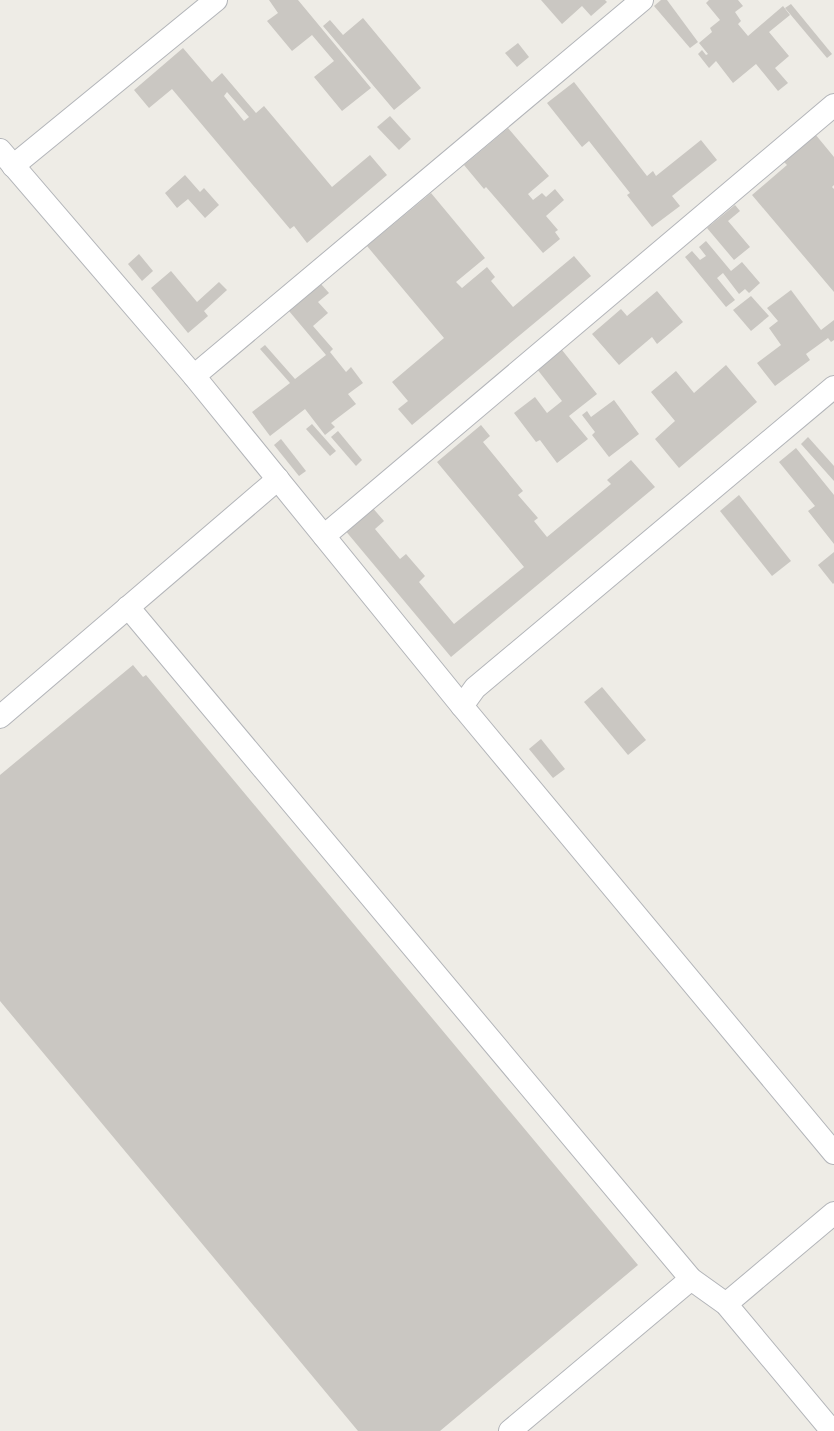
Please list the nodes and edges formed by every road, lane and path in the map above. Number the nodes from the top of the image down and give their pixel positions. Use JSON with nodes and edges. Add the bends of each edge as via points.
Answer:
{"nodes":[{"id":1,"x":216,"y":0,"type":"edge"},
{"id":2,"x":642,"y":0,"type":"edge"},
{"id":3,"x":834,"y":105,"type":"edge"},
{"id":4,"x":7,"y":158,"type":"edge"},
{"id":5,"x":194,"y":376,"type":"junction"},
{"id":6,"x":834,"y":387,"type":"edge"},
{"id":7,"x":278,"y":479,"type":"junction"},
{"id":8,"x":324,"y":536,"type":"junction"},
{"id":9,"x":128,"y":607,"type":"junction"},
{"id":10,"x":462,"y":706,"type":"junction"},
{"id":11,"x":0,"y":717,"type":"edge"},
{"id":12,"x":834,"y":1152,"type":"edge"},
{"id":13,"x":834,"y":1213,"type":"edge"},
{"id":14,"x":691,"y":1279,"type":"junction"},
{"id":15,"x":726,"y":1304,"type":"junction"},
{"id":16,"x":510,"y":1431,"type":"edge"},
{"id":17,"x":832,"y":1431,"type":"edge"}],
"edges":[{"from":1,"to":4,"type":"street"},
{"from":2,"to":5,"type":"street"},
{"from":3,"to":8,"type":"street"},
{"from":4,"to":5,"type":"street"},
{"from":5,"to":7,"type":"street"},
{"from":6,"to":10,"type":"street","via":[[475,688]]},
{"from":7,"to":8,"type":"street"},
{"from":7,"to":9,"type":"street"},
{"from":8,"to":10,"type":"street"},
{"from":9,"to":11,"type":"street"},
{"from":9,"to":14,"type":"street"},
{"from":10,"to":12,"type":"street"},
{"from":13,"to":15,"type":"street"},
{"from":14,"to":15,"type":"street"},
{"from":14,"to":16,"type":"street"},
{"from":15,"to":17,"type":"street"}]}
